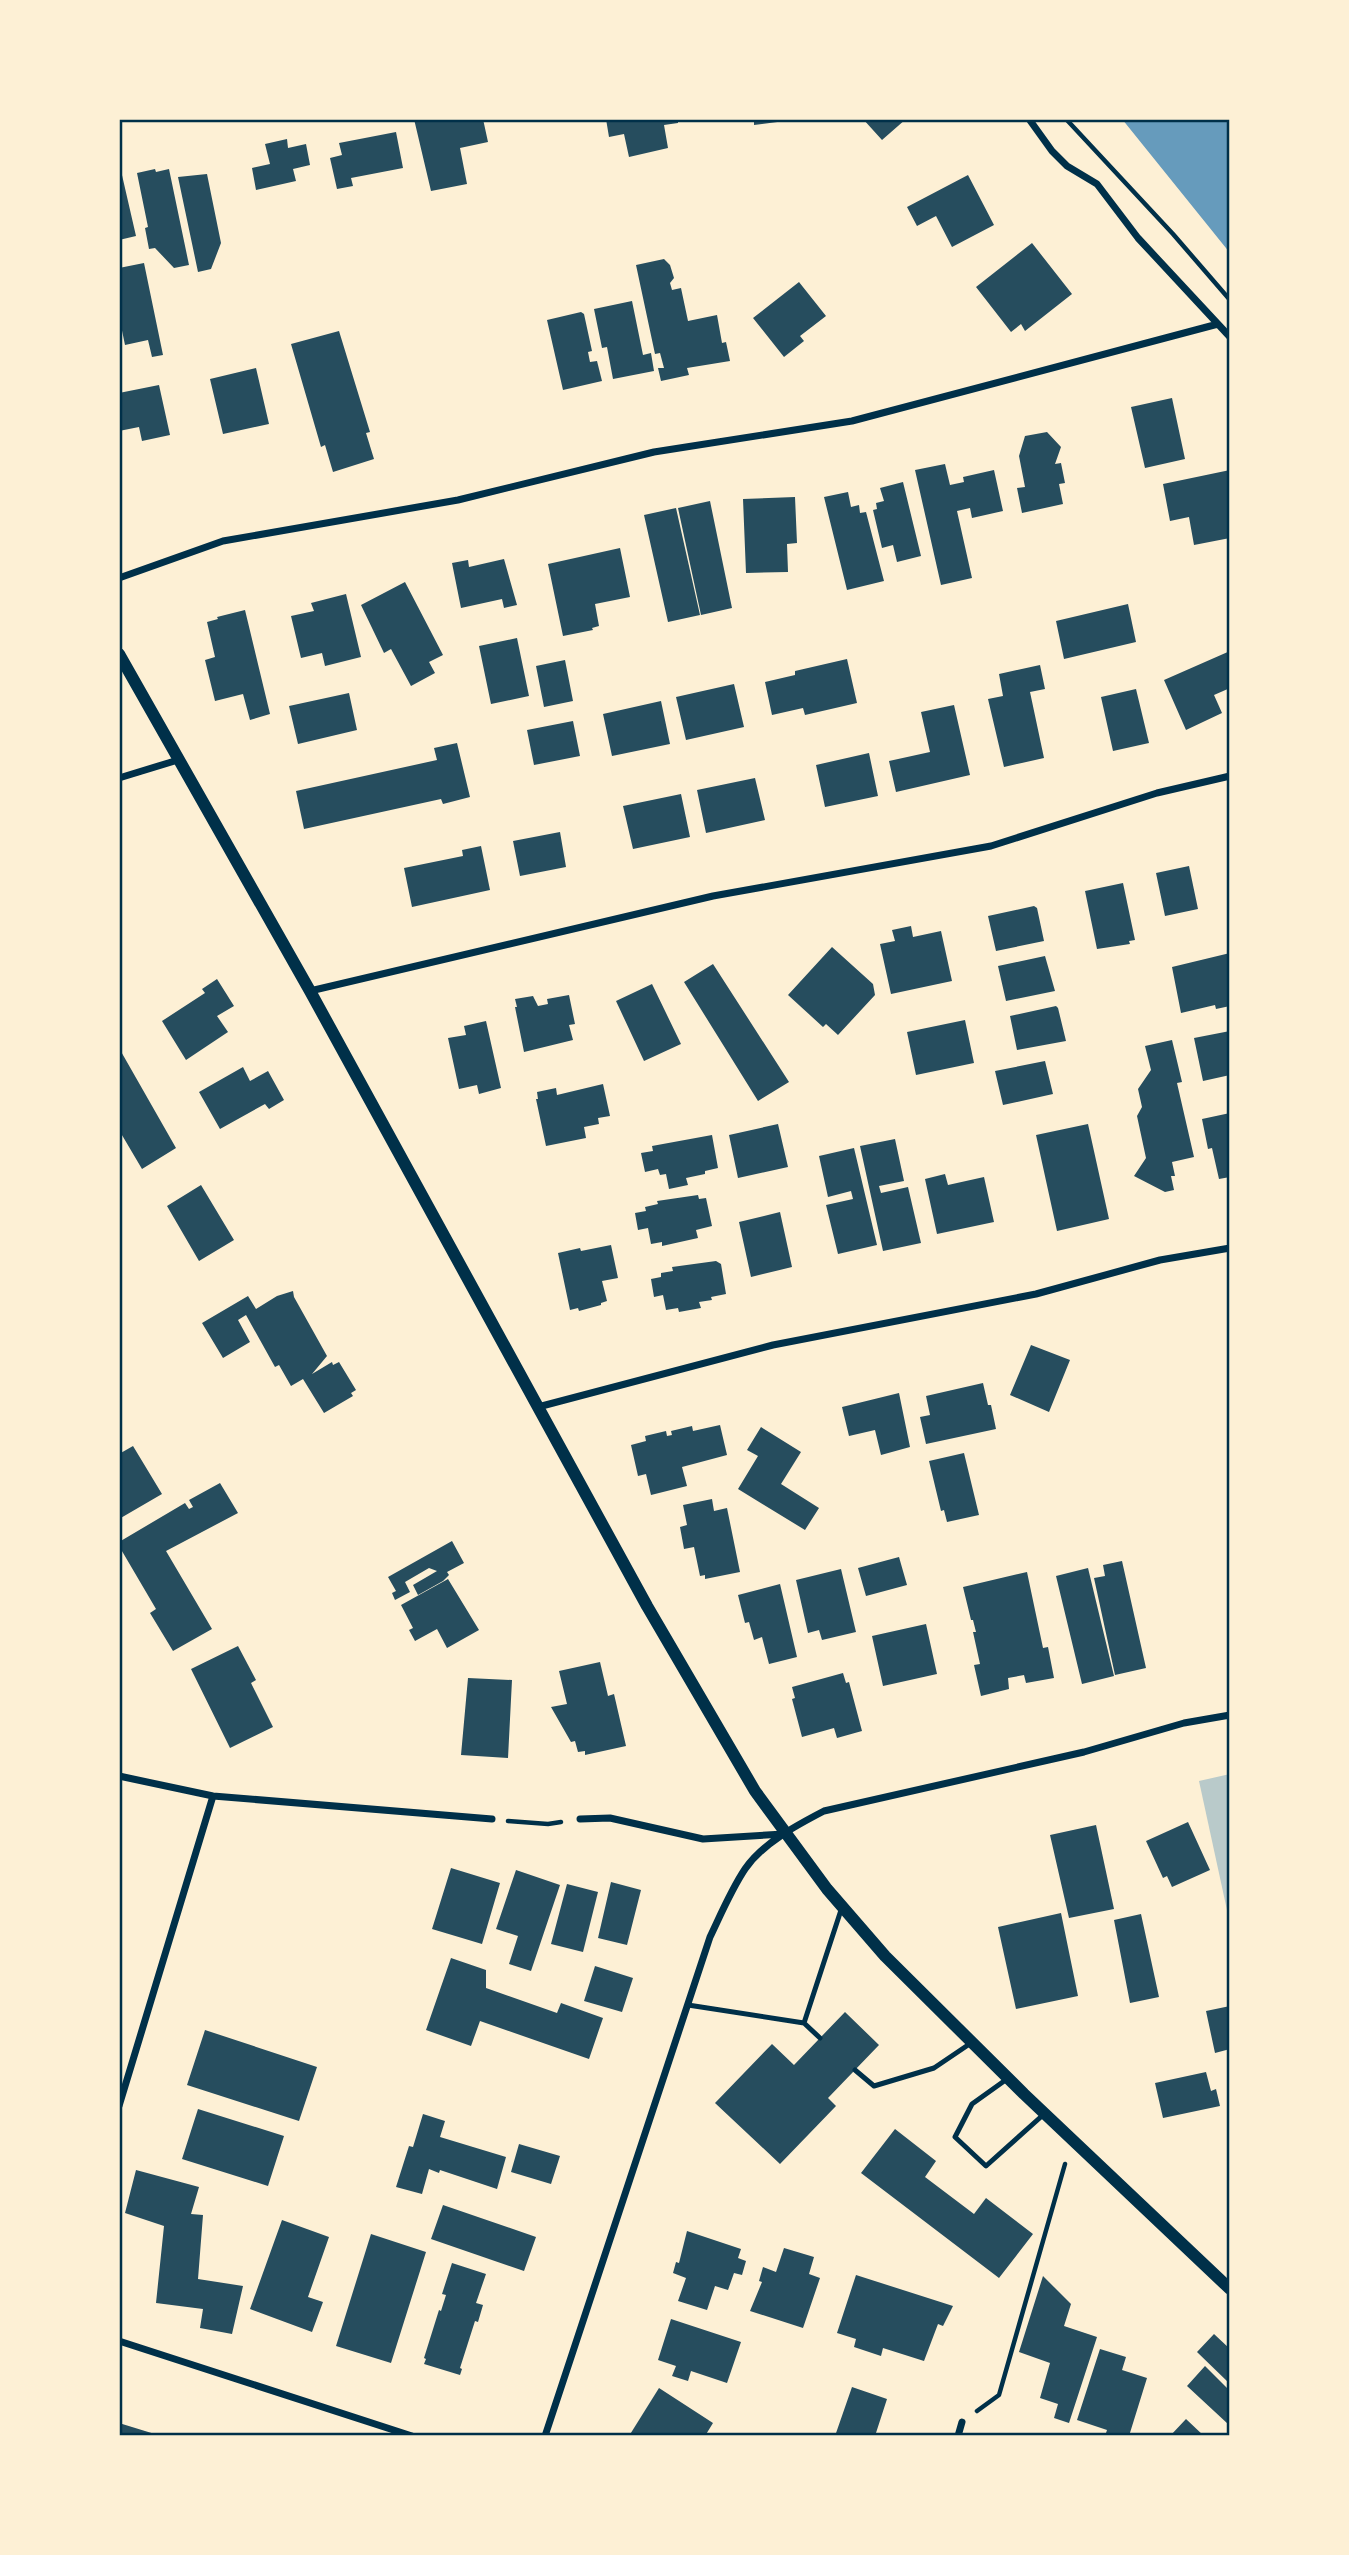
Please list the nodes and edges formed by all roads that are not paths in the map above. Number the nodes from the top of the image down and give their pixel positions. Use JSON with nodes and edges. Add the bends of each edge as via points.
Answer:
{"nodes":[{"id":1,"x":1029,"y":119,"type":"edge"},
{"id":2,"x":1218,"y":324,"type":"junction"},
{"id":3,"x":1230,"y":337,"type":"edge"},
{"id":4,"x":119,"y":578,"type":"edge"},
{"id":5,"x":119,"y":654,"type":"edge"},
{"id":6,"x":178,"y":760,"type":"junction"},
{"id":7,"x":1230,"y":776,"type":"edge"},
{"id":8,"x":119,"y":778,"type":"edge"},
{"id":9,"x":310,"y":991,"type":"junction"},
{"id":10,"x":1230,"y":1248,"type":"edge"},
{"id":11,"x":538,"y":1407,"type":"junction"},
{"id":12,"x":1230,"y":1714,"type":"edge"},
{"id":13,"x":119,"y":1776,"type":"edge"},
{"id":14,"x":214,"y":1796,"type":"junction"},
{"id":15,"x":492,"y":1819,"type":"road end"},
{"id":16,"x":580,"y":1819,"type":"road end"},
{"id":17,"x":785,"y":1834,"type":"junction"},
{"id":18,"x":842,"y":1906,"type":"junction"},
{"id":19,"x":688,"y":2005,"type":"junction"},
{"id":20,"x":804,"y":2023,"type":"junction"},
{"id":21,"x":820,"y":2038,"type":"dead end"},
{"id":22,"x":971,"y":2043,"type":"junction"},
{"id":23,"x":855,"y":2070,"type":"dead end"},
{"id":24,"x":1007,"y":2079,"type":"junction"},
{"id":25,"x":119,"y":2106,"type":"edge"},
{"id":26,"x":1045,"y":2113,"type":"junction"},
{"id":27,"x":1230,"y":2289,"type":"edge"},
{"id":28,"x":119,"y":2341,"type":"edge"},
{"id":29,"x":962,"y":2422,"type":"road end"},
{"id":30,"x":412,"y":2436,"type":"edge"},
{"id":31,"x":545,"y":2436,"type":"edge"},
{"id":32,"x":958,"y":2436,"type":"edge"}],
"edges":[{"from":1,"to":2,"type":"street","via":[[1067,166],[1097,184],[1138,237]]},
{"from":2,"to":3,"type":"street"},
{"from":2,"to":4,"type":"street","via":[[852,421],[654,452],[458,500],[223,541]]},
{"from":5,"to":6,"type":"street"},
{"from":6,"to":8,"type":"street"},
{"from":6,"to":9,"type":"street"},
{"from":7,"to":9,"type":"street","via":[[1157,793],[992,846],[713,896]]},
{"from":9,"to":11,"type":"street"},
{"from":10,"to":11,"type":"street","via":[[1160,1260],[1025,1296],[773,1345]]},
{"from":11,"to":17,"type":"street","via":[[692,1684]]},
{"from":12,"to":17,"type":"street","via":[[824,1811]]},
{"from":13,"to":14,"type":"street"},
{"from":14,"to":15,"type":"street"},
{"from":14,"to":25,"type":"street"},
{"from":16,"to":17,"type":"street","via":[[610,1818],[703,1839]]},
{"from":17,"to":18,"type":"street"},
{"from":17,"to":19,"type":"street","via":[[745,1868],[710,1937]]},
{"from":18,"to":20,"type":"lane"},
{"from":18,"to":22,"type":"street"},
{"from":19,"to":20,"type":"lane"},
{"from":19,"to":31,"type":"street"},
{"from":20,"to":21,"type":"lane"},
{"from":22,"to":23,"type":"lane","via":[[934,2068],[874,2086]]},
{"from":22,"to":24,"type":"street"},
{"from":24,"to":26,"type":"street"},
{"from":24,"to":26,"type":"lane","via":[[972,2104],[955,2137],[986,2166]]},
{"from":26,"to":27,"type":"street"},
{"from":28,"to":30,"type":"street"},
{"from":29,"to":32,"type":"street"}]}
